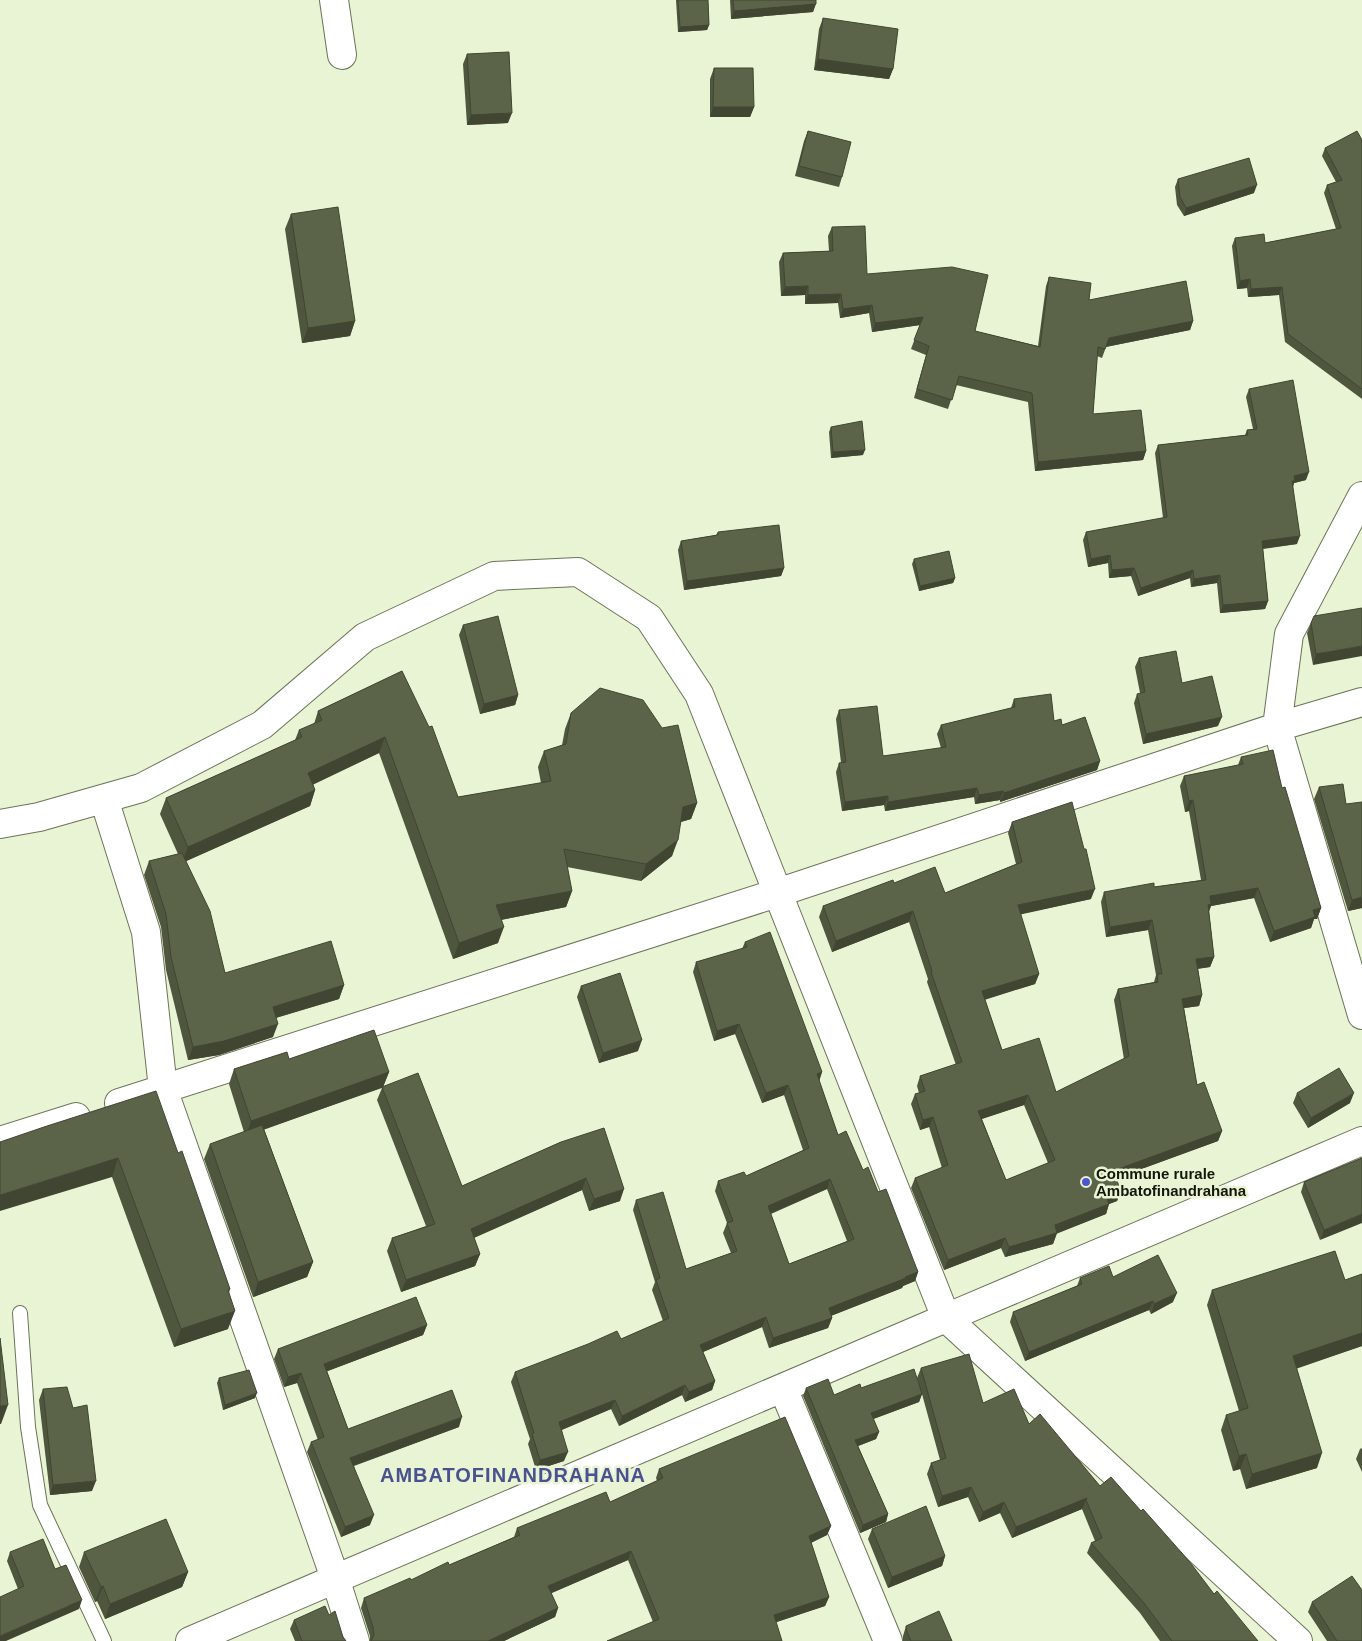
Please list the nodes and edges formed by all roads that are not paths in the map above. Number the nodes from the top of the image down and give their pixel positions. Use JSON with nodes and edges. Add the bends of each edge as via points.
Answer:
{"nodes":[{"id":1,"x":334,"y":0,"type":"edge"},
{"id":2,"x":342,"y":55,"type":"dead end"},
{"id":3,"x":1362,"y":496,"type":"edge"},
{"id":4,"x":1362,"y":702,"type":"edge"},
{"id":5,"x":1277,"y":727,"type":"junction"},
{"id":6,"x":104,"y":799,"type":"junction"},
{"id":7,"x":0,"y":824,"type":"edge"},
{"id":8,"x":777,"y":893,"type":"junction"},
{"id":9,"x":1362,"y":1015,"type":"edge"},
{"id":10,"x":163,"y":1089,"type":"junction"},
{"id":11,"x":0,"y":1141,"type":"edge"},
{"id":12,"x":1362,"y":1141,"type":"edge"},
{"id":13,"x":20,"y":1313,"type":"dead end"},
{"id":14,"x":946,"y":1318,"type":"junction"},
{"id":15,"x":783,"y":1388,"type":"junction"},
{"id":16,"x":335,"y":1578,"type":"junction"},
{"id":17,"x":104,"y":1641,"type":"edge"},
{"id":18,"x":190,"y":1641,"type":"edge"},
{"id":19,"x":355,"y":1641,"type":"edge"},
{"id":20,"x":888,"y":1641,"type":"edge"},
{"id":21,"x":1298,"y":1641,"type":"edge"}],
"edges":[{"from":1,"to":2,"type":"street"},
{"from":3,"to":5,"type":"street","via":[[1289,634]]},
{"from":4,"to":5,"type":"street"},
{"from":5,"to":8,"type":"street"},
{"from":5,"to":9,"type":"street"},
{"from":6,"to":7,"type":"street"},
{"from":6,"to":8,"type":"street","via":[[141,788],[262,725],[365,637],[494,576],[578,572],[650,618],[699,694]]},
{"from":6,"to":10,"type":"street","via":[[146,932]]},
{"from":8,"to":10,"type":"street"},
{"from":8,"to":14,"type":"street"},
{"from":10,"to":11,"type":"street"},
{"from":10,"to":16,"type":"street"},
{"from":12,"to":14,"type":"street"},
{"from":13,"to":17,"type":"lane","via":[[28,1427],[40,1505]]},
{"from":14,"to":15,"type":"street"},
{"from":14,"to":21,"type":"street"},
{"from":15,"to":16,"type":"street"},
{"from":15,"to":20,"type":"street"},
{"from":16,"to":18,"type":"street"},
{"from":16,"to":19,"type":"street"}]}
